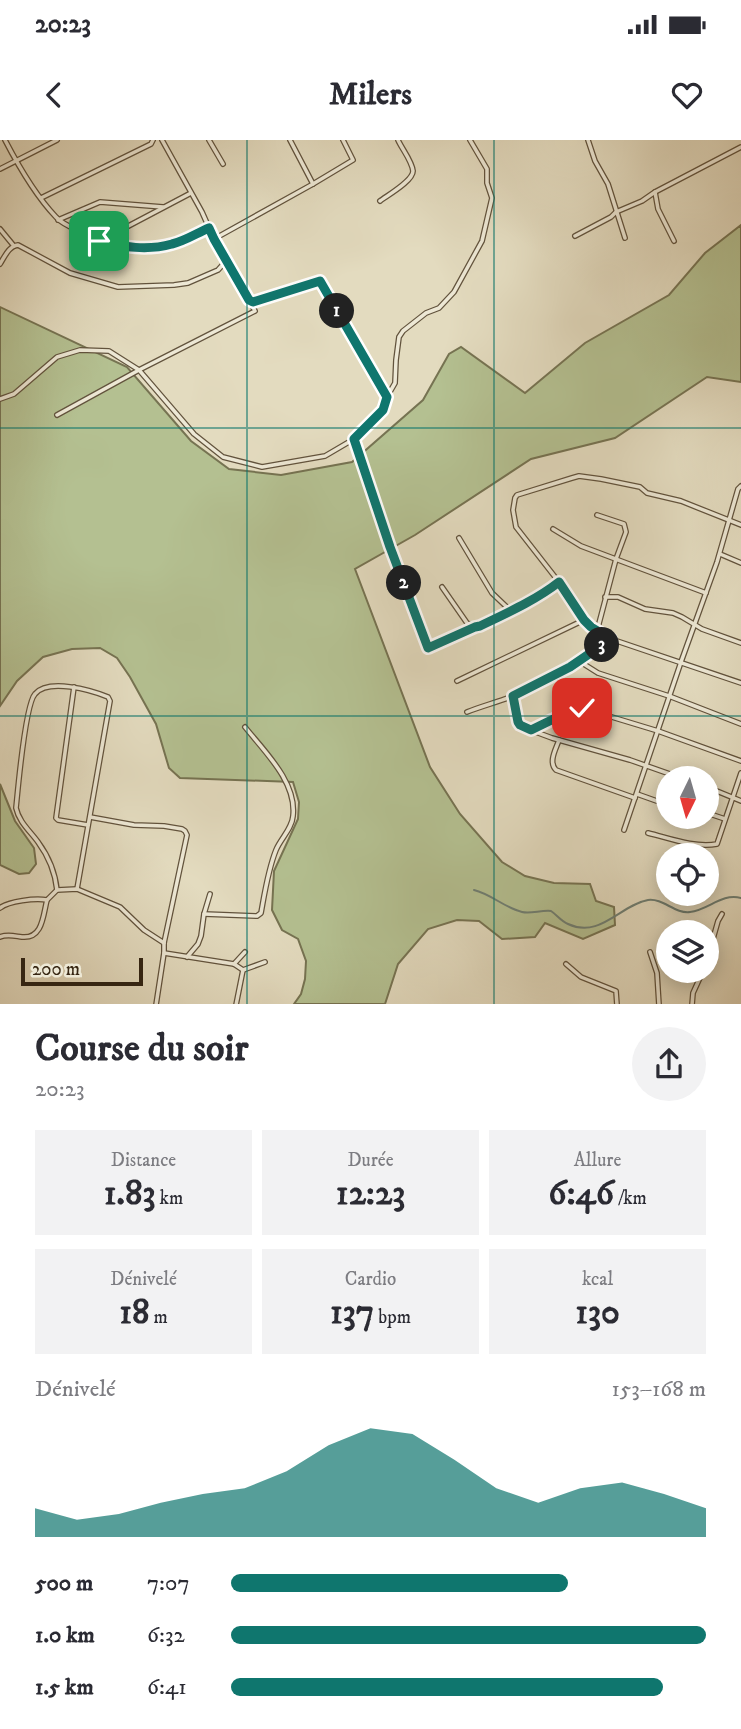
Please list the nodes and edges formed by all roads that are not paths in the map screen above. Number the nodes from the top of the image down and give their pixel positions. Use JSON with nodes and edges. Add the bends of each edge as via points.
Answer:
{"nodes":[{"id":1,"x":5,"y":140,"type":"edge"},
{"id":2,"x":57,"y":140,"type":"edge"},
{"id":3,"x":153,"y":140,"type":"edge"},
{"id":4,"x":162,"y":140,"type":"edge"},
{"id":5,"x":209,"y":140,"type":"edge"},
{"id":6,"x":289,"y":140,"type":"edge"},
{"id":7,"x":343,"y":140,"type":"edge"},
{"id":8,"x":398,"y":140,"type":"edge"},
{"id":9,"x":470,"y":140,"type":"edge"},
{"id":10,"x":588,"y":140,"type":"edge"},
{"id":11,"x":741,"y":147,"type":"edge"},
{"id":12,"x":16,"y":161,"type":"junction"},
{"id":13,"x":223,"y":164,"type":"dead end"},
{"id":14,"x":0,"y":169,"type":"edge"},
{"id":15,"x":313,"y":184,"type":"junction"},
{"id":16,"x":655,"y":192,"type":"junction"},
{"id":17,"x":191,"y":193,"type":"junction"},
{"id":18,"x":41,"y":198,"type":"junction"},
{"id":19,"x":380,"y":201,"type":"dead end"},
{"id":20,"x":163,"y":208,"type":"junction"},
{"id":21,"x":616,"y":212,"type":"junction"},
{"id":22,"x":58,"y":220,"type":"junction"},
{"id":23,"x":209,"y":228,"type":"junction"},
{"id":24,"x":0,"y":229,"type":"edge"},
{"id":25,"x":575,"y":236,"type":"dead end"},
{"id":26,"x":625,"y":238,"type":"dead end"},
{"id":27,"x":214,"y":239,"type":"junction"},
{"id":28,"x":99,"y":241,"type":"junction"},
{"id":29,"x":674,"y":241,"type":"dead end"},
{"id":30,"x":14,"y":246,"type":"junction"},
{"id":31,"x":226,"y":261,"type":"junction"},
{"id":32,"x":0,"y":264,"type":"edge"},
{"id":33,"x":249,"y":300,"type":"junction"},
{"id":34,"x":139,"y":370,"type":"junction"},
{"id":35,"x":387,"y":397,"type":"junction"},
{"id":36,"x":0,"y":399,"type":"edge"},
{"id":37,"x":57,"y":415,"type":"dead end"},
{"id":38,"x":354,"y":439,"type":"junction"},
{"id":39,"x":741,"y":486,"type":"edge"},
{"id":40,"x":597,"y":514,"type":"dead end"},
{"id":41,"x":730,"y":520,"type":"junction"},
{"id":42,"x":741,"y":525,"type":"edge"},
{"id":43,"x":553,"y":529,"type":"dead end"},
{"id":44,"x":459,"y":538,"type":"dead end"},
{"id":45,"x":719,"y":553,"type":"junction"},
{"id":46,"x":616,"y":559,"type":"junction"},
{"id":47,"x":741,"y":563,"type":"edge"},
{"id":48,"x":559,"y":582,"type":"junction"},
{"id":49,"x":442,"y":587,"type":"dead end"},
{"id":50,"x":706,"y":593,"type":"junction"},
{"id":51,"x":605,"y":597,"type":"junction"},
{"id":52,"x":510,"y":611,"type":"junction"},
{"id":53,"x":584,"y":620,"type":"junction"},
{"id":54,"x":695,"y":625,"type":"junction"},
{"id":55,"x":475,"y":627,"type":"junction"},
{"id":56,"x":597,"y":631,"type":"junction"},
{"id":57,"x":611,"y":639,"type":"junction"},
{"id":58,"x":741,"y":643,"type":"edge"},
{"id":59,"x":579,"y":662,"type":"junction"},
{"id":60,"x":681,"y":662,"type":"junction"},
{"id":61,"x":457,"y":681,"type":"dead end"},
{"id":62,"x":741,"y":682,"type":"edge"},
{"id":63,"x":74,"y":688,"type":"junction"},
{"id":64,"x":513,"y":696,"type":"junction"},
{"id":65,"x":669,"y":696,"type":"junction"},
{"id":66,"x":467,"y":712,"type":"dead end"},
{"id":67,"x":741,"y":724,"type":"edge"},
{"id":68,"x":245,"y":727,"type":"dead end"},
{"id":69,"x":531,"y":730,"type":"junction"},
{"id":70,"x":658,"y":731,"type":"junction"},
{"id":71,"x":559,"y":740,"type":"junction"},
{"id":72,"x":741,"y":761,"type":"edge"},
{"id":73,"x":646,"y":765,"type":"junction"},
{"id":74,"x":656,"y":769,"type":"edge"},
{"id":75,"x":741,"y":773,"type":"edge"},
{"id":76,"x":719,"y":792,"type":"edge"},
{"id":77,"x":636,"y":796,"type":"junction"},
{"id":78,"x":733,"y":797,"type":"junction"},
{"id":79,"x":741,"y":801,"type":"edge"},
{"id":80,"x":656,"y":802,"type":"edge"},
{"id":81,"x":90,"y":817,"type":"junction"},
{"id":82,"x":719,"y":817,"type":"edge"},
{"id":83,"x":725,"y":819,"type":"junction"},
{"id":84,"x":88,"y":825,"type":"junction"},
{"id":85,"x":624,"y":830,"type":"dead end"},
{"id":86,"x":648,"y":833,"type":"dead end"},
{"id":87,"x":76,"y":889,"type":"junction"},
{"id":88,"x":57,"y":890,"type":"junction"},
{"id":89,"x":210,"y":894,"type":"dead end"},
{"id":90,"x":47,"y":900,"type":"junction"},
{"id":91,"x":0,"y":908,"type":"edge"},
{"id":92,"x":204,"y":914,"type":"junction"},
{"id":93,"x":722,"y":914,"type":"dead end"},
{"id":94,"x":719,"y":921,"type":"edge"},
{"id":95,"x":0,"y":937,"type":"edge"},
{"id":96,"x":164,"y":943,"type":"junction"},
{"id":97,"x":246,"y":952,"type":"dead end"},
{"id":98,"x":650,"y":952,"type":"dead end"},
{"id":99,"x":164,"y":953,"type":"junction"},
{"id":100,"x":187,"y":957,"type":"junction"},
{"id":101,"x":265,"y":962,"type":"dead end"},
{"id":102,"x":234,"y":964,"type":"junction"},
{"id":103,"x":566,"y":964,"type":"dead end"},
{"id":104,"x":243,"y":970,"type":"junction"},
{"id":105,"x":698,"y":983,"type":"edge"},
{"id":106,"x":156,"y":1004,"type":"edge"},
{"id":107,"x":236,"y":1004,"type":"edge"},
{"id":108,"x":617,"y":1004,"type":"edge"},
{"id":109,"x":659,"y":1004,"type":"edge"},
{"id":110,"x":692,"y":1004,"type":"edge"}],
"edges":[{"from":1,"to":12,"type":"street"},
{"from":2,"to":12,"type":"street"},
{"from":3,"to":18,"type":"street"},
{"from":4,"to":17,"type":"street"},
{"from":5,"to":13,"type":"street"},
{"from":6,"to":15,"type":"street"},
{"from":7,"to":15,"type":"street","via":[[353,160]]},
{"from":8,"to":19,"type":"street","via":[[413,174]]},
{"from":9,"to":35,"type":"street","via":[[487,169],[492,198],[482,241],[454,292],[399,337],[396,383]]},
{"from":10,"to":21,"type":"street"},
{"from":11,"to":16,"type":"street"},
{"from":12,"to":14,"type":"street"},
{"from":12,"to":18,"type":"street"},
{"from":15,"to":27,"type":"street"},
{"from":16,"to":21,"type":"street"},
{"from":16,"to":29,"type":"street"},
{"from":17,"to":20,"type":"street"},
{"from":17,"to":23,"type":"street"},
{"from":18,"to":22,"type":"street"},
{"from":20,"to":22,"type":"street","via":[[100,202]]},
{"from":20,"to":28,"type":"street"},
{"from":21,"to":25,"type":"street"},
{"from":21,"to":26,"type":"street"},
{"from":22,"to":28,"type":"street"},
{"from":23,"to":27,"type":"street"},
{"from":23,"to":28,"type":"street","via":[[175,244],[148,249]]},
{"from":24,"to":30,"type":"street"},
{"from":27,"to":31,"type":"street"},
{"from":30,"to":31,"type":"street","via":[[25,247],[70,273],[118,287],[188,283],[218,270]]},
{"from":30,"to":32,"type":"street"},
{"from":31,"to":33,"type":"street"},
{"from":33,"to":34,"type":"street","via":[[255,311]]},
{"from":33,"to":35,"type":"street","via":[[320,281]]},
{"from":34,"to":36,"type":"street","via":[[109,351],[80,350],[57,357],[14,394]]},
{"from":34,"to":37,"type":"street"},
{"from":34,"to":38,"type":"street","via":[[194,434],[223,457],[262,467],[325,456]]},
{"from":35,"to":38,"type":"street","via":[[383,410]]},
{"from":38,"to":55,"type":"street","via":[[428,648]]},
{"from":39,"to":41,"type":"street"},
{"from":40,"to":46,"type":"street","via":[[626,528]]},
{"from":41,"to":42,"type":"street"},
{"from":41,"to":45,"type":"street"},
{"from":41,"to":48,"type":"street","via":[[640,487],[601,479],[572,478],[517,495],[513,510],[516,527]]},
{"from":43,"to":46,"type":"street"},
{"from":44,"to":52,"type":"street","via":[[492,593]]},
{"from":45,"to":47,"type":"street"},
{"from":45,"to":50,"type":"street"},
{"from":46,"to":50,"type":"street"},
{"from":46,"to":51,"type":"street"},
{"from":48,"to":52,"type":"street"},
{"from":48,"to":53,"type":"street"},
{"from":49,"to":55,"type":"street","via":[[467,623]]},
{"from":50,"to":54,"type":"street"},
{"from":51,"to":54,"type":"street","via":[[673,613]]},
{"from":51,"to":56,"type":"street"},
{"from":52,"to":55,"type":"street"},
{"from":53,"to":56,"type":"street"},
{"from":53,"to":61,"type":"street"},
{"from":54,"to":58,"type":"street"},
{"from":54,"to":60,"type":"street"},
{"from":56,"to":57,"type":"street"},
{"from":57,"to":59,"type":"street"},
{"from":57,"to":60,"type":"street"},
{"from":59,"to":64,"type":"street"},
{"from":59,"to":65,"type":"street","via":[[598,673]]},
{"from":60,"to":62,"type":"street"},
{"from":60,"to":65,"type":"street"},
{"from":63,"to":81,"type":"street","via":[[102,694],[110,701]]},
{"from":63,"to":84,"type":"street","via":[[56,818]]},
{"from":63,"to":88,"type":"street","via":[[48,687],[30,701],[17,802],[19,817],[51,863]]},
{"from":64,"to":66,"type":"street"},
{"from":64,"to":69,"type":"street","via":[[518,722]]},
{"from":65,"to":67,"type":"street"},
{"from":65,"to":70,"type":"street"},
{"from":68,"to":92,"type":"street","via":[[286,783],[293,821],[276,850],[261,913]]},
{"from":69,"to":70,"type":"street","via":[[582,708]]},
{"from":69,"to":71,"type":"street"},
{"from":70,"to":72,"type":"street"},
{"from":70,"to":73,"type":"street"},
{"from":71,"to":73,"type":"street"},
{"from":71,"to":77,"type":"street","via":[[551,762],[556,770]]},
{"from":73,"to":74,"type":"street"},
{"from":73,"to":77,"type":"street"},
{"from":75,"to":78,"type":"street"},
{"from":76,"to":78,"type":"street"},
{"from":77,"to":80,"type":"street"},
{"from":77,"to":85,"type":"street"},
{"from":78,"to":79,"type":"street"},
{"from":78,"to":83,"type":"street"},
{"from":81,"to":84,"type":"street"},
{"from":81,"to":96,"type":"street","via":[[185,831]]},
{"from":82,"to":83,"type":"street"},
{"from":83,"to":86,"type":"street","via":[[714,845]]},
{"from":84,"to":87,"type":"street"},
{"from":87,"to":88,"type":"street"},
{"from":87,"to":96,"type":"street","via":[[120,907]]},
{"from":88,"to":90,"type":"street"},
{"from":89,"to":92,"type":"street"},
{"from":90,"to":91,"type":"street"},
{"from":90,"to":95,"type":"street","via":[[36,934]]},
{"from":92,"to":100,"type":"street","via":[[198,944]]},
{"from":93,"to":94,"type":"street"},
{"from":96,"to":99,"type":"street"},
{"from":97,"to":102,"type":"street"},
{"from":98,"to":109,"type":"street"},
{"from":99,"to":100,"type":"street"},
{"from":99,"to":106,"type":"street"},
{"from":100,"to":102,"type":"street"},
{"from":101,"to":104,"type":"street"},
{"from":102,"to":104,"type":"street"},
{"from":103,"to":108,"type":"street","via":[[581,977],[616,991]]},
{"from":104,"to":107,"type":"street"},
{"from":105,"to":110,"type":"street"}]}
